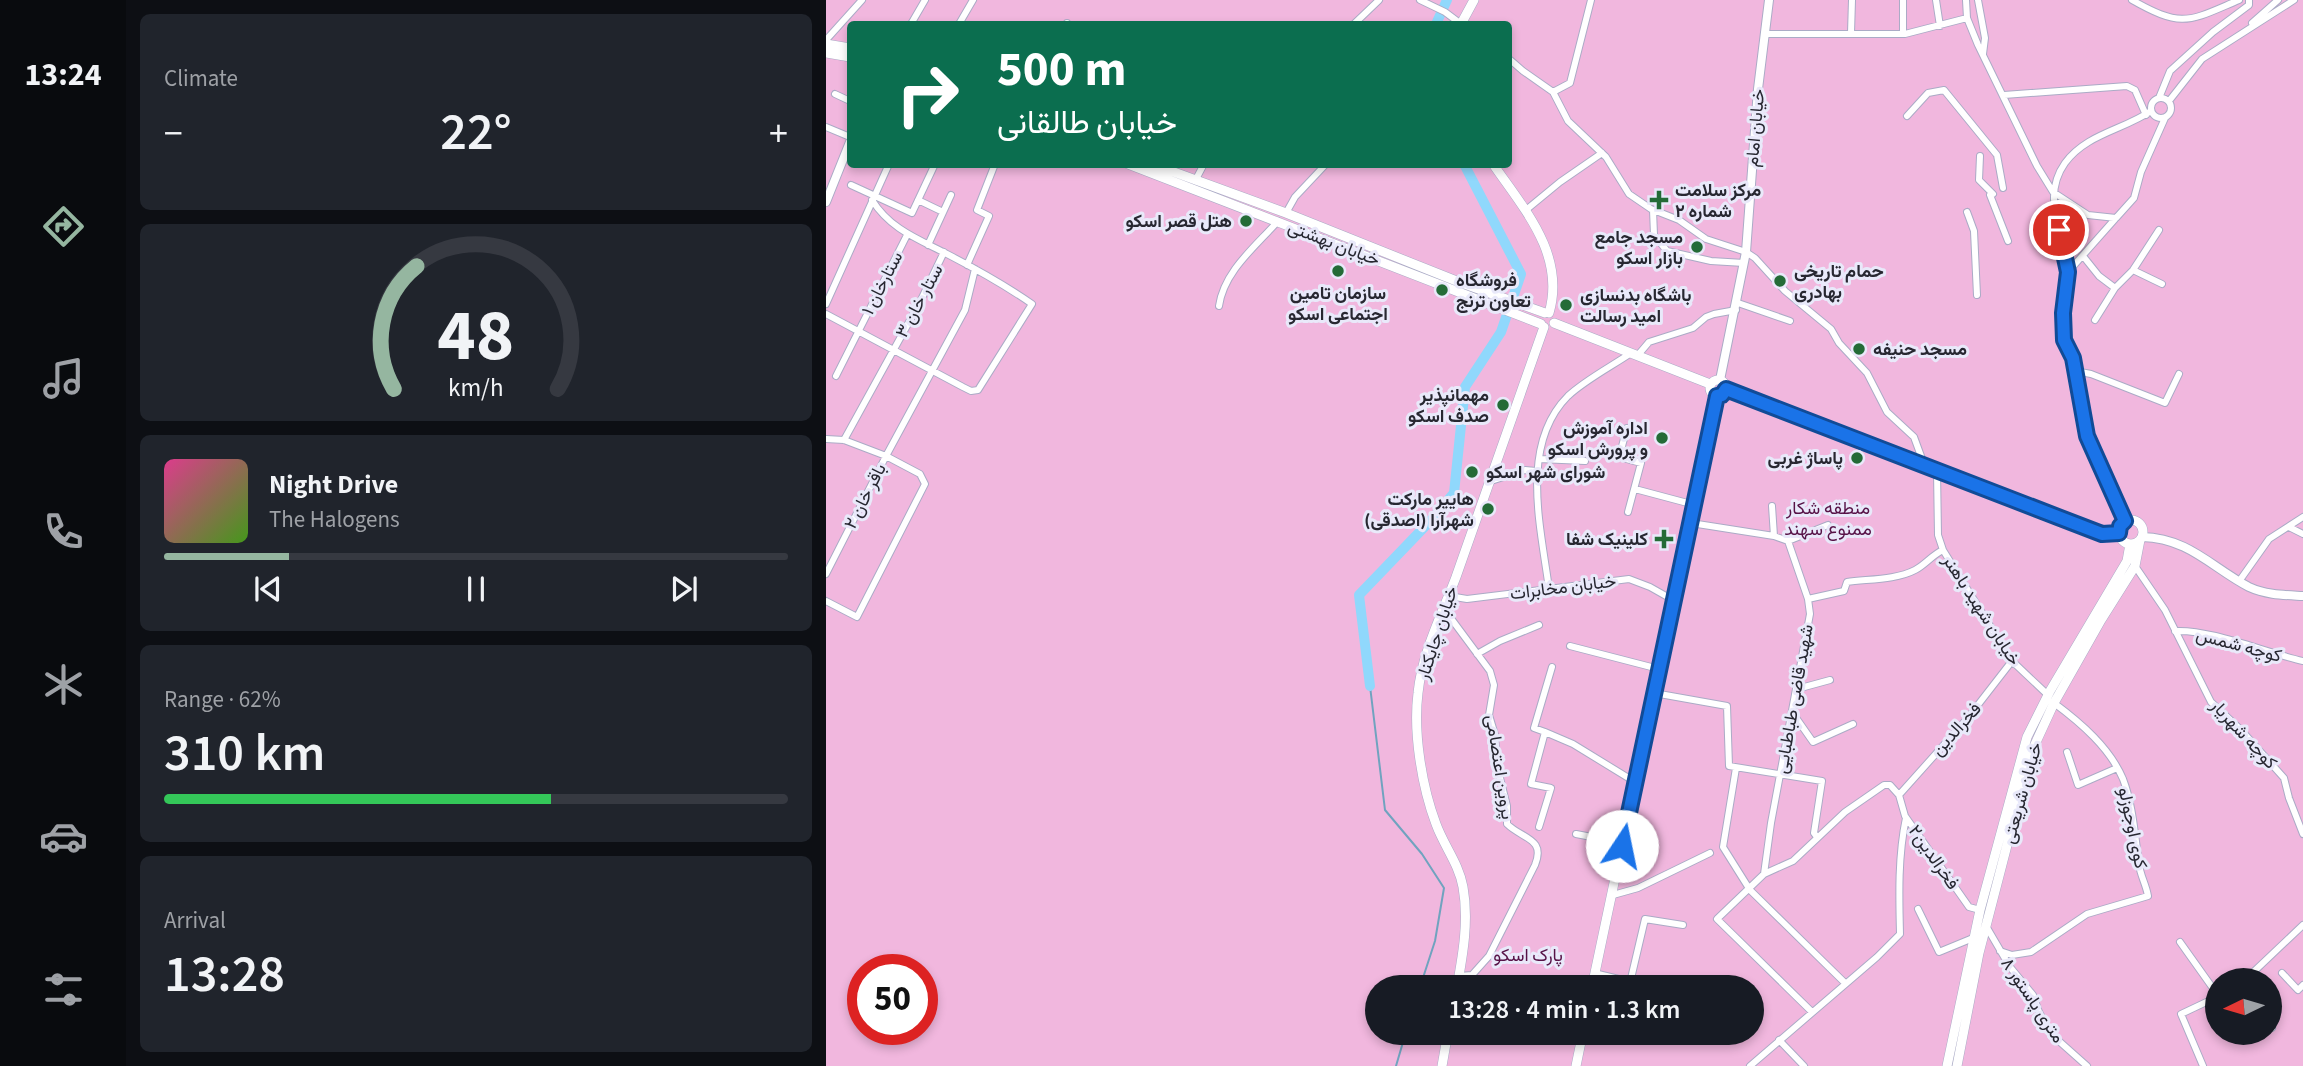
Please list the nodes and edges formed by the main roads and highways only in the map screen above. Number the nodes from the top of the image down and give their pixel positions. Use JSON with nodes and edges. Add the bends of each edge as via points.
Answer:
{"nodes":[{"id":1,"x":1474,"y":0,"type":"edge"},
{"id":2,"x":1463,"y":21,"type":"edge"},
{"id":3,"x":826,"y":42,"type":"edge"},
{"id":4,"x":847,"y":47,"type":"edge"},
{"id":5,"x":826,"y":53,"type":"edge"},
{"id":6,"x":847,"y":57,"type":"edge"},
{"id":7,"x":1139,"y":168,"type":"edge"},
{"id":8,"x":1163,"y":168,"type":"edge"},
{"id":9,"x":1496,"y":168,"type":"edge"},
{"id":10,"x":1500,"y":302,"type":"junction"},
{"id":11,"x":1547,"y":313,"type":"junction"},
{"id":12,"x":1554,"y":323,"type":"junction"},
{"id":13,"x":1542,"y":325,"type":"junction"},
{"id":14,"x":1710,"y":384,"type":"junction"},
{"id":15,"x":1717,"y":396,"type":"junction"},
{"id":16,"x":2141,"y":539,"type":"junction"},
{"id":17,"x":2130,"y":544,"type":"junction"},
{"id":18,"x":2051,"y":699,"type":"junction"},
{"id":19,"x":2005,"y":834,"type":"junction"},
{"id":20,"x":1459,"y":975,"type":"edge"},
{"id":21,"x":1594,"y":975,"type":"edge"},
{"id":22,"x":1446,"y":1045,"type":"edge"},
{"id":23,"x":1580,"y":1045,"type":"edge"},
{"id":24,"x":1442,"y":1066,"type":"edge"},
{"id":25,"x":1576,"y":1066,"type":"edge"},
{"id":26,"x":1947,"y":1066,"type":"edge"},
{"id":27,"x":1957,"y":1066,"type":"edge"}],
"edges":[{"from":1,"to":2,"type":"main road"},
{"from":3,"to":4,"type":"main road"},
{"from":5,"to":6,"type":"main road"},
{"from":7,"to":10,"type":"main road","name":"خیابان بهشتی"},
{"from":8,"to":10,"type":"main road","name":"خیابان بهشتی","via":[[1286,212]]},
{"from":9,"to":11,"type":"main road","via":[[1548,250],[1554,282]]},
{"from":10,"to":11,"type":"main road","name":"خیابان بهشتی"},
{"from":10,"to":13,"type":"main road","name":"خیابان بهشتی"},
{"from":11,"to":12,"type":"main road"},
{"from":11,"to":13,"type":"main road","via":[[1540,317]]},
{"from":12,"to":13,"type":"main road"},
{"from":12,"to":14,"type":"main road"},
{"from":13,"to":20,"type":"main road","name":"خیابان چایکنار","via":[[1427,655],[1418,693],[1427,795],[1463,885],[1466,915]]},
{"from":14,"to":15,"type":"main road","via":[[1710,391]]},
{"from":14,"to":15,"type":"main road","via":[[1715,380],[1725,383],[1726,389]]},
{"from":15,"to":21,"type":"main road"},
{"from":16,"to":17,"type":"main road"},
{"from":16,"to":17,"type":"main road","via":[[2144,529],[2140,523],[2125,521],[2119,533]]},
{"from":16,"to":18,"type":"main road","name":"خیابان شریعتی","via":[[2135,566]]},
{"from":17,"to":18,"type":"main road","name":"خیابان شریعتی","via":[[2127,561]]},
{"from":18,"to":19,"type":"main road","name":"خیابان شریعتی","via":[[2027,737]]},
{"from":19,"to":26,"type":"main road","name":"خیابان شریعتی","via":[[1980,910]]},
{"from":19,"to":27,"type":"main road","name":"خیابان شریعتی"},
{"from":22,"to":24,"type":"main road"},
{"from":23,"to":25,"type":"main road"}]}
